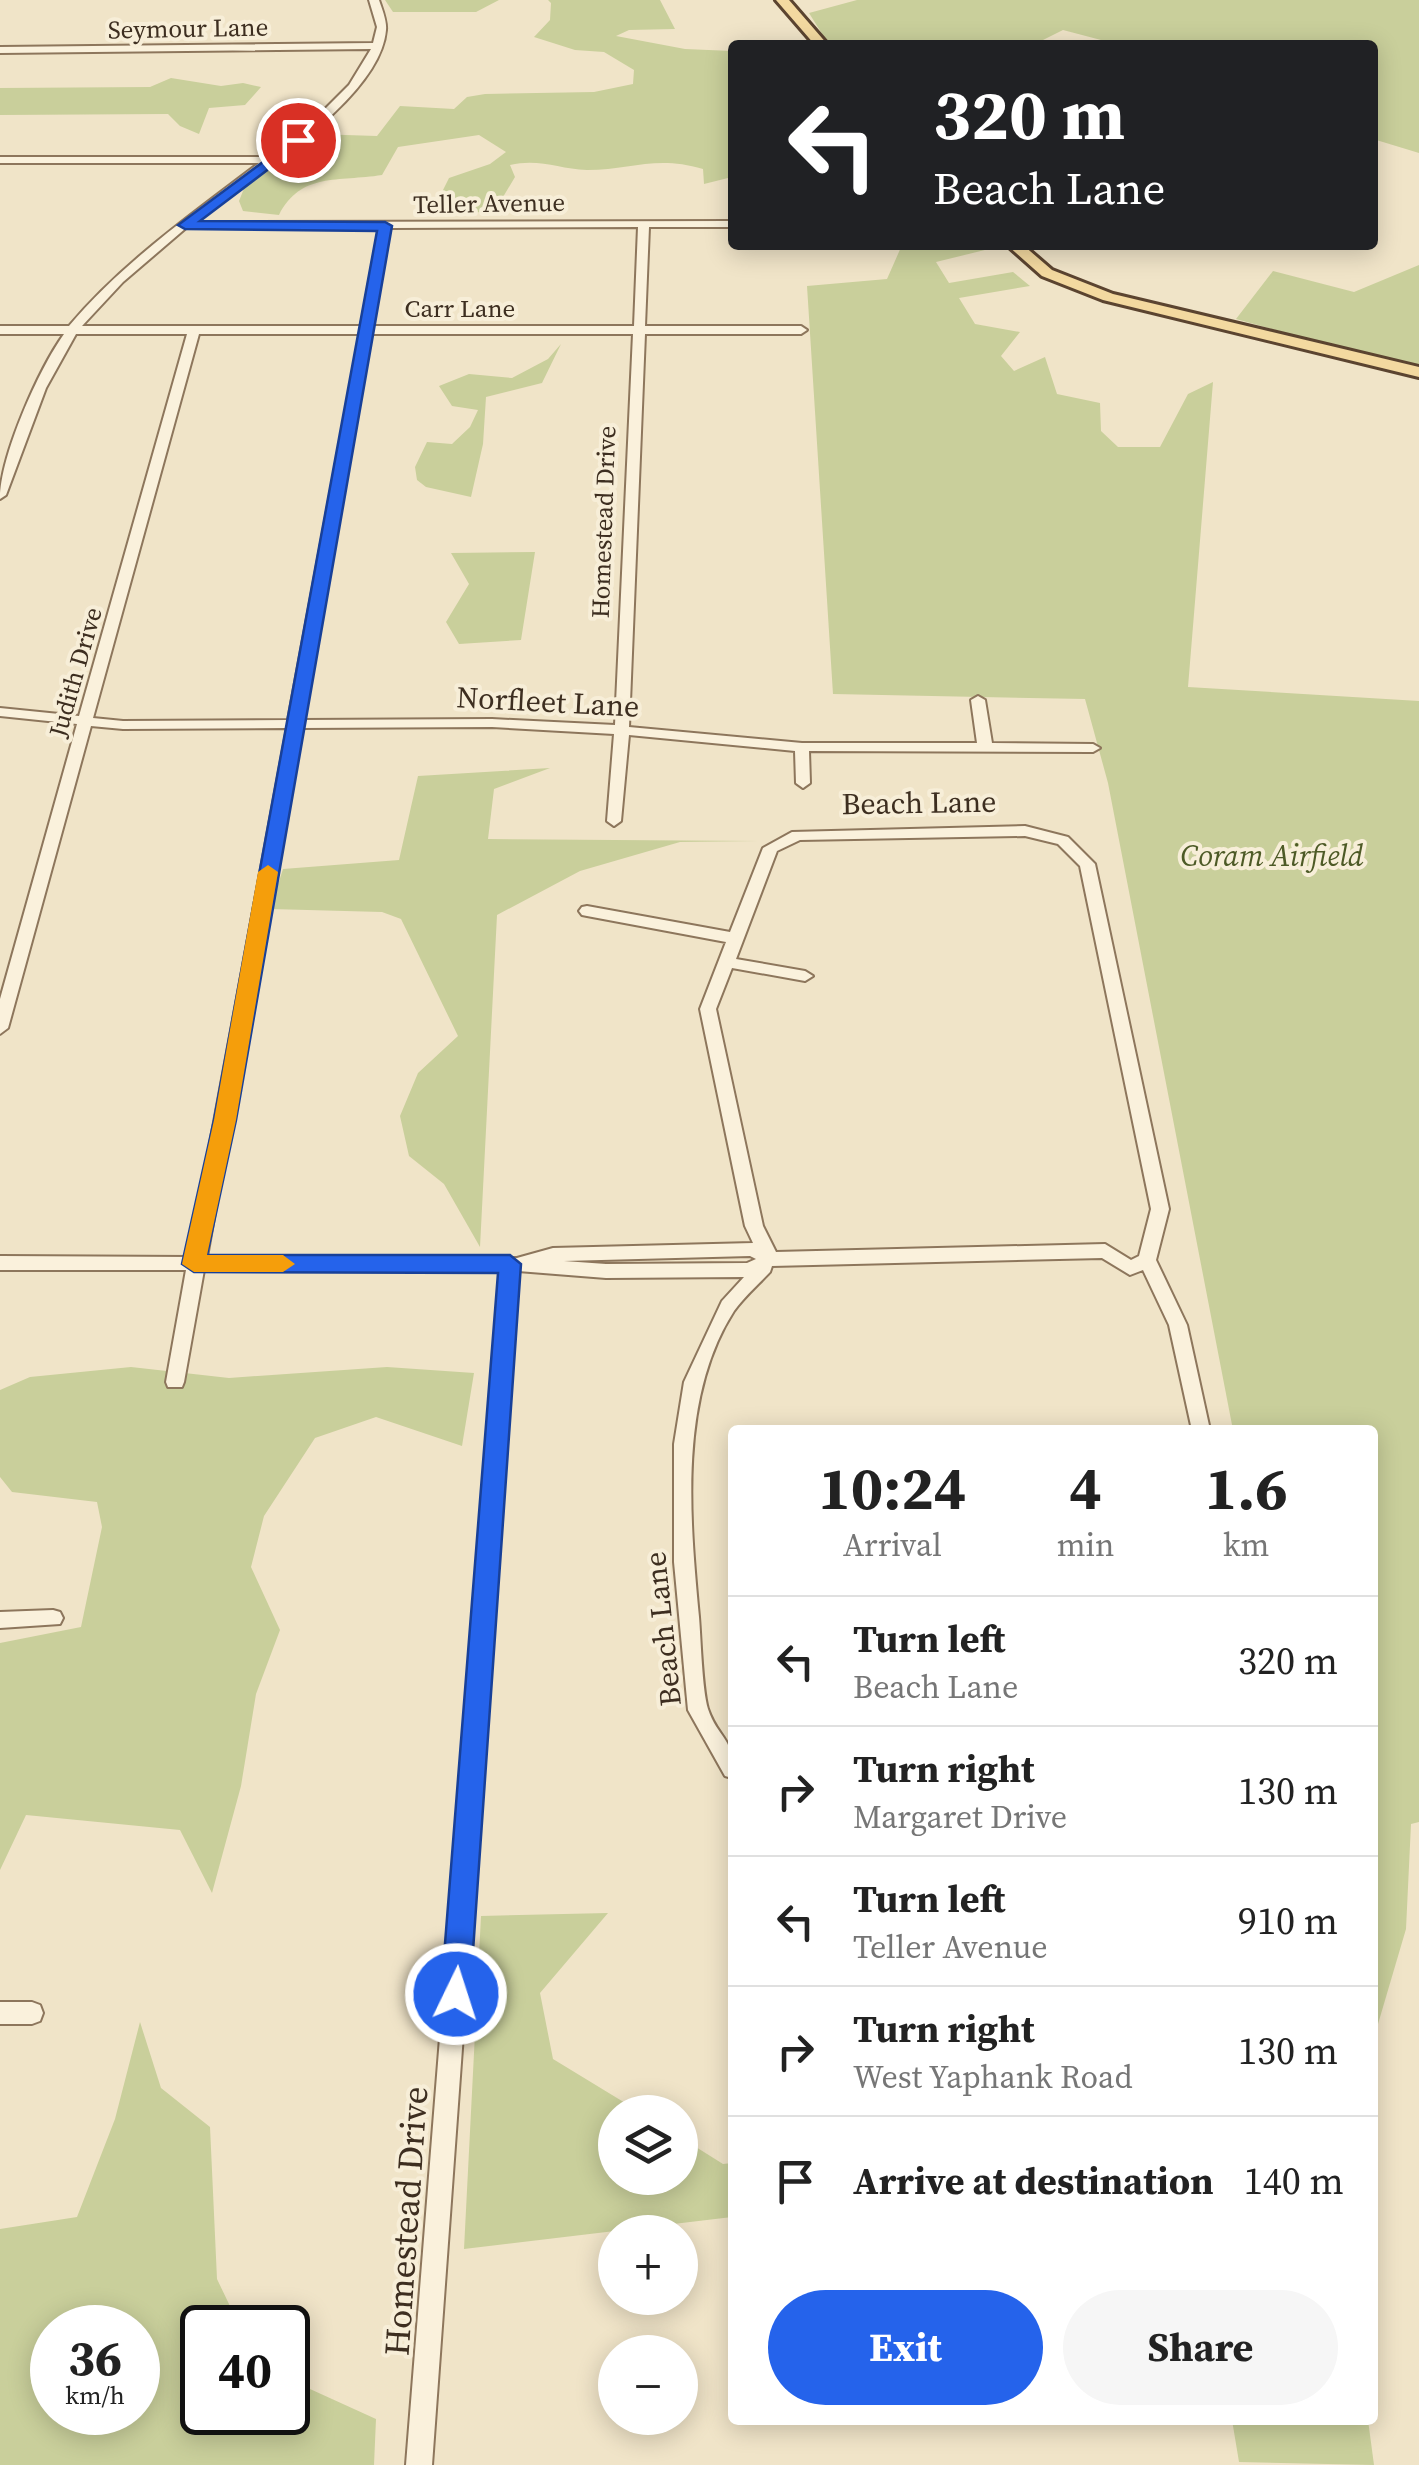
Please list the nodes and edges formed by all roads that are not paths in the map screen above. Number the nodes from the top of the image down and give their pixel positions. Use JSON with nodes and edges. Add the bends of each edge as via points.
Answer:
{"nodes":[{"id":1,"x":374,"y":0,"type":"edge"},
{"id":2,"x":782,"y":0,"type":"edge"},
{"id":3,"x":818,"y":40,"type":"edge"},
{"id":4,"x":377,"y":46,"type":"junction"},
{"id":5,"x":0,"y":50,"type":"edge"},
{"id":6,"x":0,"y":160,"type":"edge"},
{"id":7,"x":270,"y":160,"type":"junction"},
{"id":8,"x":644,"y":224,"type":"junction"},
{"id":9,"x":728,"y":224,"type":"edge"},
{"id":10,"x":185,"y":225,"type":"junction"},
{"id":11,"x":385,"y":226,"type":"junction"},
{"id":12,"x":1020,"y":250,"type":"edge"},
{"id":13,"x":194,"y":329,"type":"junction"},
{"id":14,"x":0,"y":330,"type":"edge"},
{"id":15,"x":72,"y":330,"type":"junction"},
{"id":16,"x":368,"y":330,"type":"junction"},
{"id":17,"x":639,"y":330,"type":"junction"},
{"id":18,"x":801,"y":330,"type":"dead end"},
{"id":19,"x":1419,"y":372,"type":"edge"},
{"id":20,"x":0,"y":494,"type":"edge"},
{"id":21,"x":978,"y":700,"type":"dead end"},
{"id":22,"x":0,"y":712,"type":"edge"},
{"id":23,"x":85,"y":720,"type":"junction"},
{"id":24,"x":294,"y":725,"type":"junction"},
{"id":25,"x":622,"y":730,"type":"junction"},
{"id":26,"x":802,"y":747,"type":"junction"},
{"id":27,"x":985,"y":747,"type":"junction"},
{"id":28,"x":1092,"y":748,"type":"dead end"},
{"id":29,"x":803,"y":782,"type":"dead end"},
{"id":30,"x":614,"y":821,"type":"dead end"},
{"id":31,"x":587,"y":912,"type":"dead end"},
{"id":32,"x":734,"y":938,"type":"junction"},
{"id":33,"x":725,"y":962,"type":"junction"},
{"id":34,"x":805,"y":976,"type":"dead end"},
{"id":35,"x":0,"y":1028,"type":"edge"},
{"id":36,"x":770,"y":1259,"type":"junction"},
{"id":37,"x":1147,"y":1260,"type":"junction"},
{"id":38,"x":0,"y":1262,"type":"edge"},
{"id":39,"x":194,"y":1264,"type":"junction"},
{"id":40,"x":510,"y":1264,"type":"junction"},
{"id":41,"x":174,"y":1382,"type":"dead end"},
{"id":42,"x":1199,"y":1425,"type":"edge"},
{"id":43,"x":53,"y":1618,"type":"dead end"},
{"id":44,"x":0,"y":1620,"type":"edge"},
{"id":45,"x":728,"y":1762,"type":"edge"},
{"id":46,"x":0,"y":2013,"type":"edge"},
{"id":47,"x":32,"y":2013,"type":"dead end"},
{"id":48,"x":419,"y":2465,"type":"edge"}],
"edges":[{"from":1,"to":4,"type":"street","via":[[384,26]]},
{"from":2,"to":3,"type":"main road"},
{"from":4,"to":5,"type":"street","name":"Seymour Lane"},
{"from":4,"to":7,"type":"street","via":[[346,94]]},
{"from":6,"to":7,"type":"street"},
{"from":7,"to":10,"type":"street"},
{"from":8,"to":9,"type":"street","name":"Teller Avenue"},
{"from":8,"to":11,"type":"street","name":"Teller Avenue"},
{"from":8,"to":17,"type":"street","name":"Homestead Drive"},
{"from":10,"to":11,"type":"street","name":"Teller Avenue"},
{"from":10,"to":15,"type":"street"},
{"from":11,"to":16,"type":"street"},
{"from":12,"to":19,"type":"main road","via":[[1046,272],[1108,297]]},
{"from":13,"to":15,"type":"street","name":"Carr Lane"},
{"from":13,"to":16,"type":"street","name":"Carr Lane"},
{"from":13,"to":23,"type":"street","name":"Judith Drive"},
{"from":14,"to":15,"type":"street","name":"Carr Lane"},
{"from":15,"to":20,"type":"street","via":[[37,389]]},
{"from":16,"to":17,"type":"street","name":"Carr Lane"},
{"from":16,"to":24,"type":"street"},
{"from":17,"to":18,"type":"street","name":"Carr Lane"},
{"from":17,"to":25,"type":"street","name":"Homestead Drive"},
{"from":21,"to":27,"type":"street"},
{"from":22,"to":23,"type":"street","name":"Norfleet Lane"},
{"from":23,"to":24,"type":"street","name":"Norfleet Lane"},
{"from":23,"to":35,"type":"street","name":"Judith Drive"},
{"from":24,"to":25,"type":"street","name":"Norfleet Lane","via":[[492,723]]},
{"from":24,"to":39,"type":"street"},
{"from":25,"to":26,"type":"street","name":"Norfleet Lane"},
{"from":25,"to":30,"type":"street","name":"Homestead Drive"},
{"from":26,"to":27,"type":"street","name":"Norfleet Lane"},
{"from":26,"to":29,"type":"street"},
{"from":27,"to":28,"type":"street","name":"Norfleet Lane"},
{"from":31,"to":32,"type":"street"},
{"from":32,"to":33,"type":"street","name":"Beach Lane"},
{"from":32,"to":37,"type":"street","name":"Beach Lane","via":[[771,848],[798,835],[1025,831],[1063,840],[1088,864],[1131,1058],[1160,1210]]},
{"from":33,"to":34,"type":"street"},
{"from":33,"to":36,"type":"street","name":"Beach Lane","via":[[708,1009],[754,1226]]},
{"from":36,"to":37,"type":"street","via":[[1105,1251],[1130,1268]]},
{"from":36,"to":40,"type":"street","via":[[750,1270]]},
{"from":36,"to":45,"type":"street","name":"Beach Lane","via":[[716,1330],[693,1382],[682,1444],[684,1562],[698,1710]]},
{"from":37,"to":42,"type":"street","via":[[1178,1325]]},
{"from":38,"to":39,"type":"street"},
{"from":39,"to":40,"type":"street"},
{"from":39,"to":41,"type":"street"},
{"from":40,"to":48,"type":"street","name":"Homestead Drive"},
{"from":43,"to":44,"type":"street"},
{"from":46,"to":47,"type":"street"}]}
